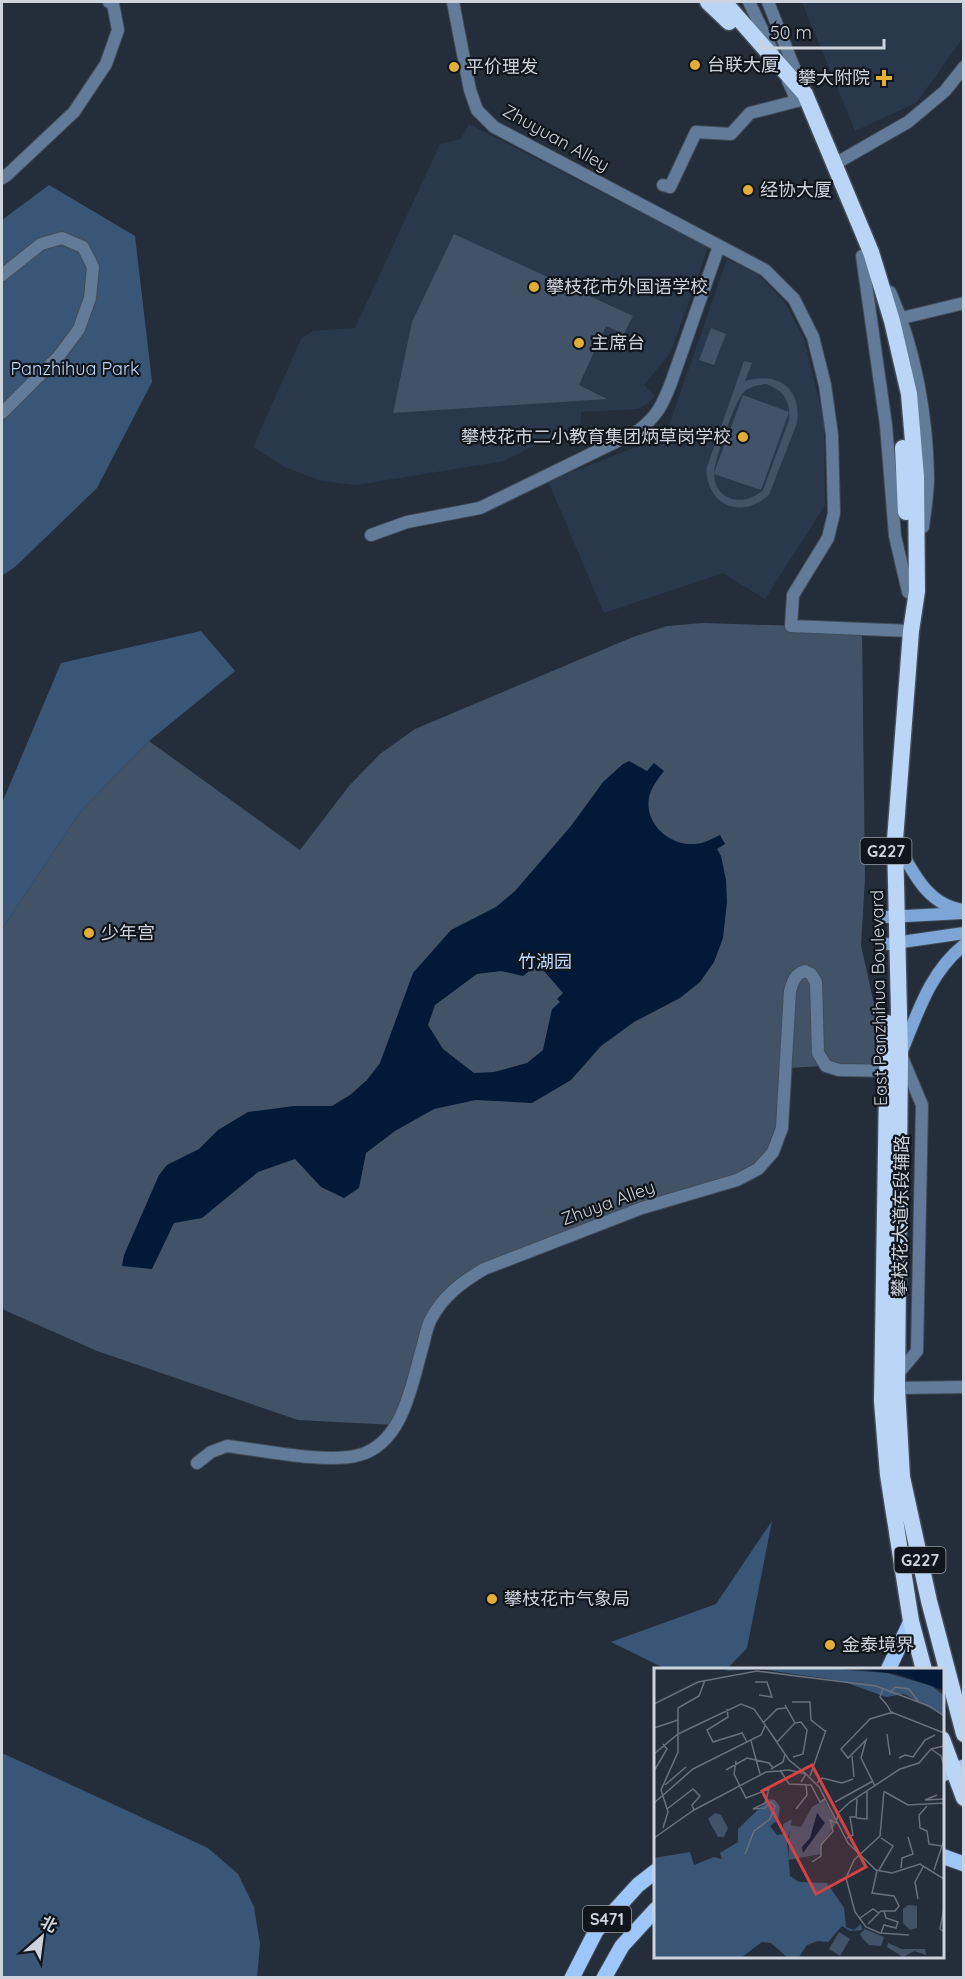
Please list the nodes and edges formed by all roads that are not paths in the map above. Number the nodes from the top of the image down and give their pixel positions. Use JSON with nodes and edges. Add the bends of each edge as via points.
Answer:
{"nodes":[{"id":1,"x":109,"y":2,"type":"edge"},
{"id":2,"x":453,"y":2,"type":"edge"},
{"id":3,"x":708,"y":2,"type":"edge"},
{"id":4,"x":723,"y":2,"type":"edge"},
{"id":5,"x":749,"y":2,"type":"edge"},
{"id":6,"x":768,"y":2,"type":"edge"},
{"id":7,"x":780,"y":66,"type":"junction"},
{"id":8,"x":963,"y":68,"type":"edge"},
{"id":9,"x":801,"y":98,"type":"junction"},
{"id":10,"x":833,"y":165,"type":"junction"},
{"id":11,"x":2,"y":178,"type":"edge"},
{"id":12,"x":663,"y":185,"type":"dead end"},
{"id":13,"x":719,"y":246,"type":"junction"},
{"id":14,"x":867,"y":254,"type":"junction"},
{"id":15,"x":2,"y":275,"type":"edge"},
{"id":16,"x":963,"y":303,"type":"edge"},
{"id":17,"x":902,"y":318,"type":"junction"},
{"id":18,"x":2,"y":412,"type":"edge"},
{"id":19,"x":371,"y":535,"type":"dead end"},
{"id":20,"x":913,"y":592,"type":"junction"},
{"id":21,"x":907,"y":631,"type":"junction"},
{"id":22,"x":895,"y":840,"type":"junction"},
{"id":23,"x":963,"y":911,"type":"edge"},
{"id":24,"x":892,"y":917,"type":"junction"},
{"id":25,"x":963,"y":933,"type":"edge"},
{"id":26,"x":893,"y":944,"type":"junction"},
{"id":27,"x":963,"y":945,"type":"edge"},
{"id":28,"x":897,"y":1065,"type":"junction"},
{"id":29,"x":897,"y":1381,"type":"junction"},
{"id":30,"x":963,"y":1387,"type":"edge"},
{"id":31,"x":197,"y":1463,"type":"dead end"},
{"id":32,"x":911,"y":1621,"type":"junction"},
{"id":33,"x":889,"y":1668,"type":"edge"},
{"id":34,"x":923,"y":1668,"type":"edge"},
{"id":35,"x":950,"y":1683,"type":"junction"},
{"id":36,"x":963,"y":1696,"type":"edge"},
{"id":37,"x":963,"y":1731,"type":"edge"},
{"id":38,"x":944,"y":1740,"type":"edge"},
{"id":39,"x":944,"y":1743,"type":"edge"},
{"id":40,"x":953,"y":1770,"type":"edge"},
{"id":41,"x":963,"y":1798,"type":"edge"},
{"id":42,"x":944,"y":1856,"type":"edge"},
{"id":43,"x":963,"y":1864,"type":"edge"},
{"id":44,"x":654,"y":1872,"type":"edge"},
{"id":45,"x":654,"y":1911,"type":"edge"},
{"id":46,"x":572,"y":1977,"type":"edge"},
{"id":47,"x":604,"y":1977,"type":"edge"}],
"edges":[{"from":1,"to":11,"type":"street","via":[[113,4],[118,30],[106,64],[74,112]]},
{"from":2,"to":13,"type":"street","name":"Zhuyuan Alley","via":[[470,90],[477,110],[494,127]]},
{"from":3,"to":9,"type":"highway","number":"G227"},
{"from":4,"to":7,"type":"highway","number":"G227"},
{"from":5,"to":7,"type":"street"},
{"from":6,"to":9,"type":"street"},
{"from":7,"to":9,"type":"highway","number":"G227"},
{"from":8,"to":10,"type":"street","via":[[945,91],[908,122]]},
{"from":9,"to":10,"type":"highway","name":"East Panzhihua Boulevard","number":"G227"},
{"from":9,"to":12,"type":"street","via":[[750,113],[731,134],[696,132],[670,187]]},
{"from":9,"to":14,"type":"highway","name":"East Panzhihua Boulevard","number":"G227"},
{"from":10,"to":14,"type":"highway","name":"East Panzhihua Boulevard","number":"G227"},
{"from":13,"to":19,"type":"street","via":[[671,383],[653,419],[638,431],[480,507],[407,522]]},
{"from":13,"to":21,"type":"street","name":"Zhuyuan Alley","via":[[765,270],[794,299],[813,337],[825,385],[832,435],[834,513],[828,538],[793,595],[791,626]]},
{"from":14,"to":17,"type":"street","number":"G227"},
{"from":14,"to":20,"type":"highway","name":"East Panzhihua Boulevard","number":"G227","via":[[900,394]]},
{"from":15,"to":18,"type":"street","via":[[41,244],[62,238],[83,247],[93,267],[90,298],[79,329],[59,356]]},
{"from":16,"to":17,"type":"street"},
{"from":17,"to":20,"type":"street","number":"G227","via":[[921,395],[928,478]]},
{"from":20,"to":21,"type":"highway","name":"East Panzhihua Boulevard","number":"G227"},
{"from":21,"to":22,"type":"highway","name":"East Panzhihua Boulevard","number":"G227"},
{"from":21,"to":24,"type":"highway","name":"East Panzhihua Boulevard","number":"G227","via":[[886,839]]},
{"from":22,"to":23,"type":"main road","via":[[927,892],[941,903]]},
{"from":22,"to":24,"type":"highway","name":"East Panzhihua Boulevard","number":"G227"},
{"from":23,"to":24,"type":"main road"},
{"from":24,"to":26,"type":"highway","name":"East Panzhihua Boulevard","number":"G227"},
{"from":25,"to":26,"type":"main road"},
{"from":26,"to":28,"type":"highway","name":"East Panzhihua Boulevard","number":"G227"},
{"from":27,"to":28,"type":"main road","via":[[934,977]]},
{"from":28,"to":29,"type":"highway","name":"East Panzhihua Boulevard","number":"G227"},
{"from":28,"to":31,"type":"street","name":"Zhuya Alley","via":[[839,1070],[826,1066],[818,1053],[816,982],[805,971],[798,973],[790,991],[782,1128],[773,1152],[758,1169],[737,1180],[642,1208],[484,1269],[463,1282],[445,1298],[430,1320],[406,1402],[380,1445],[360,1455],[331,1458],[227,1446]]},
{"from":28,"to":32,"type":"highway","name":"East Panzhihua Boulevard","number":"G227","via":[[882,1401],[888,1475]]},
{"from":29,"to":30,"type":"street"},
{"from":29,"to":35,"type":"highway","name":"East Panzhihua Boulevard","number":"G227","via":[[902,1477]]},
{"from":32,"to":33,"type":"main road"},
{"from":32,"to":34,"type":"highway","name":"East Panzhihua Boulevard","number":"G227"},
{"from":35,"to":36,"type":"main road"},
{"from":35,"to":37,"type":"highway","name":"East Panzhihua Boulevard","number":"G227"},
{"from":37,"to":38,"type":"main road"},
{"from":39,"to":40,"type":"highway"},
{"from":40,"to":41,"type":"highway"},
{"from":42,"to":43,"type":"main road"},
{"from":44,"to":46,"type":"main road","number":"S471","via":[[638,1884],[596,1931]]},
{"from":45,"to":47,"type":"main road","number":"S471","via":[[622,1946]]}]}
